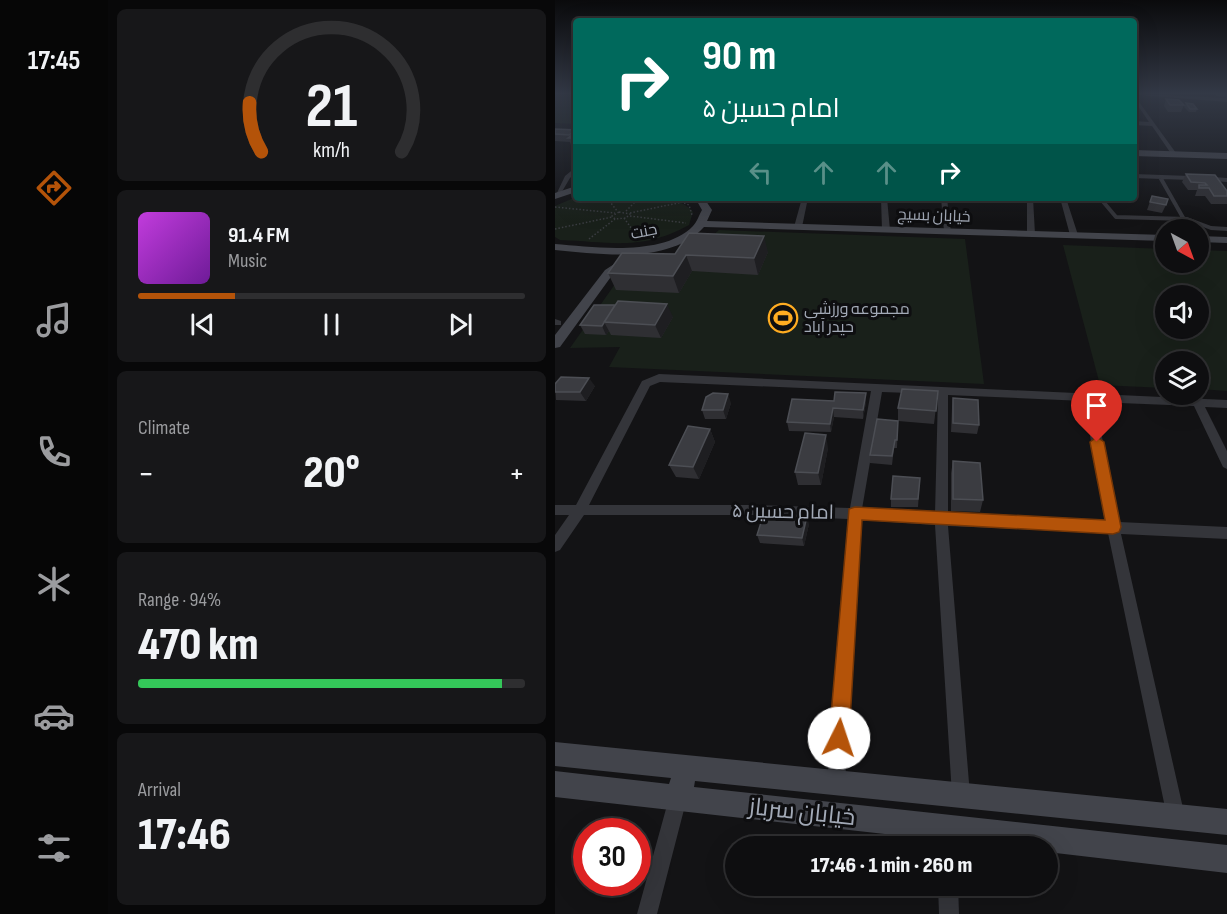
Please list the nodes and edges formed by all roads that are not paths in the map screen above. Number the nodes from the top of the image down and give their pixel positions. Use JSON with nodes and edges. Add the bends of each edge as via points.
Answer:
{"nodes":[{"id":1,"x":1162,"y":137,"type":"edge"},
{"id":2,"x":1137,"y":153,"type":"edge"},
{"id":3,"x":1174,"y":154,"type":"junction"},
{"id":4,"x":1227,"y":156,"type":"edge"},
{"id":5,"x":573,"y":172,"type":"edge"},
{"id":6,"x":1137,"y":176,"type":"edge"},
{"id":7,"x":1160,"y":177,"type":"junction"},
{"id":8,"x":1194,"y":178,"type":"edge"},
{"id":9,"x":1205,"y":179,"type":"edge"},
{"id":10,"x":1227,"y":180,"type":"edge"},
{"id":11,"x":573,"y":190,"type":"edge"},
{"id":12,"x":557,"y":195,"type":"edge"},
{"id":13,"x":702,"y":201,"type":"edge"},
{"id":14,"x":804,"y":201,"type":"edge"},
{"id":15,"x":884,"y":201,"type":"edge"},
{"id":16,"x":944,"y":201,"type":"edge"},
{"id":17,"x":1030,"y":201,"type":"edge"},
{"id":18,"x":1064,"y":201,"type":"edge"},
{"id":19,"x":1103,"y":201,"type":"edge"},
{"id":20,"x":1185,"y":219,"type":"joint"},
{"id":21,"x":701,"y":224,"type":"junction"},
{"id":22,"x":798,"y":227,"type":"junction"},
{"id":23,"x":1209,"y":227,"type":"edge"},
{"id":24,"x":1227,"y":228,"type":"edge"},
{"id":25,"x":886,"y":230,"type":"junction"},
{"id":26,"x":948,"y":231,"type":"junction"},
{"id":27,"x":1032,"y":234,"type":"junction"},
{"id":28,"x":1074,"y":235,"type":"junction"},
{"id":29,"x":1155,"y":238,"type":"edge"},
{"id":30,"x":1209,"y":239,"type":"edge"},
{"id":31,"x":1227,"y":240,"type":"edge"},
{"id":32,"x":648,"y":245,"type":"junction"},
{"id":33,"x":596,"y":246,"type":"junction"},
{"id":34,"x":555,"y":247,"type":"edge"},
{"id":35,"x":556,"y":324,"type":"edge"},
{"id":36,"x":555,"y":344,"type":"edge"},
{"id":37,"x":877,"y":387,"type":"junction"},
{"id":38,"x":943,"y":391,"type":"junction"},
{"id":39,"x":1089,"y":399,"type":"junction"},
{"id":40,"x":1155,"y":401,"type":"edge"},
{"id":41,"x":1209,"y":403,"type":"edge"},
{"id":42,"x":1227,"y":404,"type":"edge"},
{"id":43,"x":1199,"y":405,"type":"edge"},
{"id":44,"x":1227,"y":464,"type":"edge"},
{"id":45,"x":555,"y":510,"type":"edge"},
{"id":46,"x":580,"y":510,"type":"junction"},
{"id":47,"x":855,"y":514,"type":"junction"},
{"id":48,"x":941,"y":520,"type":"junction"},
{"id":49,"x":1113,"y":527,"type":"junction"},
{"id":50,"x":1227,"y":533,"type":"edge"},
{"id":51,"x":555,"y":546,"type":"edge"},
{"id":52,"x":555,"y":754,"type":"edge"},
{"id":53,"x":686,"y":767,"type":"junction"},
{"id":54,"x":836,"y":783,"type":"junction"},
{"id":55,"x":555,"y":784,"type":"edge"},
{"id":56,"x":961,"y":795,"type":"junction"},
{"id":57,"x":678,"y":798,"type":"junction"},
{"id":58,"x":1176,"y":817,"type":"junction"},
{"id":59,"x":1227,"y":822,"type":"edge"},
{"id":60,"x":940,"y":836,"type":"edge"},
{"id":61,"x":1058,"y":846,"type":"edge"},
{"id":62,"x":1227,"y":859,"type":"edge"},
{"id":63,"x":948,"y":896,"type":"edge"},
{"id":64,"x":647,"y":914,"type":"edge"},
{"id":65,"x":949,"y":914,"type":"edge"}],
"edges":[{"from":1,"to":3,"type":"street"},
{"from":2,"to":3,"type":"main road"},
{"from":3,"to":4,"type":"main road"},
{"from":5,"to":12,"type":"street"},
{"from":6,"to":7,"type":"lane"},
{"from":7,"to":8,"type":"lane"},
{"from":7,"to":20,"type":"lane"},
{"from":9,"to":10,"type":"lane"},
{"from":11,"to":12,"type":"main road"},
{"from":13,"to":21,"type":"main road","via":[[707,210]]},
{"from":14,"to":22,"type":"street"},
{"from":15,"to":25,"type":"street"},
{"from":16,"to":26,"type":"street"},
{"from":17,"to":27,"type":"street"},
{"from":18,"to":28,"type":"street"},
{"from":19,"to":20,"type":"lane","via":[[1116,217]]},
{"from":21,"to":22,"type":"main road","name":"خیابان بسیج"},
{"from":21,"to":32,"type":"main road","name":"جنت","via":[[675,242]]},
{"from":22,"to":25,"type":"main road","name":"خیابان بسیج"},
{"from":23,"to":24,"type":"lane"},
{"from":25,"to":26,"type":"main road","name":"خیابان بسیج"},
{"from":26,"to":27,"type":"main road","name":"خیابان بسیج"},
{"from":27,"to":28,"type":"main road","name":"خیابان بسیج"},
{"from":28,"to":29,"type":"main road","name":"خیابان بسیج"},
{"from":30,"to":31,"type":"main road"},
{"from":32,"to":33,"type":"main road","name":"جنت","via":[[624,252]]},
{"from":32,"to":36,"type":"main road","via":[[609,272]]},
{"from":33,"to":34,"type":"main road","name":"جنت"},
{"from":33,"to":35,"type":"main road","via":[[601,262],[598,272]]},
{"from":37,"to":38,"type":"street"},
{"from":37,"to":46,"type":"street","via":[[659,378],[646,384]]},
{"from":37,"to":47,"type":"street"},
{"from":38,"to":39,"type":"street"},
{"from":38,"to":48,"type":"street"},
{"from":39,"to":40,"type":"street"},
{"from":39,"to":49,"type":"street"},
{"from":41,"to":42,"type":"street"},
{"from":43,"to":44,"type":"street"},
{"from":45,"to":46,"type":"street","name":"امام حسین ۵"},
{"from":46,"to":47,"type":"street","name":"امام حسین ۵"},
{"from":46,"to":51,"type":"street"},
{"from":47,"to":48,"type":"street","name":"امام حسین ۵"},
{"from":47,"to":54,"type":"street"},
{"from":48,"to":49,"type":"street","name":"امام حسین ۵"},
{"from":48,"to":56,"type":"street"},
{"from":49,"to":50,"type":"street","name":"امام حسین ۵"},
{"from":49,"to":58,"type":"street"},
{"from":52,"to":53,"type":"main road","name":"خیابان سرباز"},
{"from":53,"to":54,"type":"main road","name":"خیابان سرباز"},
{"from":53,"to":57,"type":"main road"},
{"from":54,"to":56,"type":"main road","name":"خیابان سرباز"},
{"from":55,"to":57,"type":"main road","name":"خیابان سرباز"},
{"from":56,"to":58,"type":"main road","name":"خیابان سرباز"},
{"from":57,"to":60,"type":"main road","name":"خیابان سرباز"},
{"from":57,"to":64,"type":"street"},
{"from":58,"to":59,"type":"main road","name":"خیابان سرباز"},
{"from":61,"to":62,"type":"main road","name":"خیابان سرباز"},
{"from":63,"to":65,"type":"street"}]}
